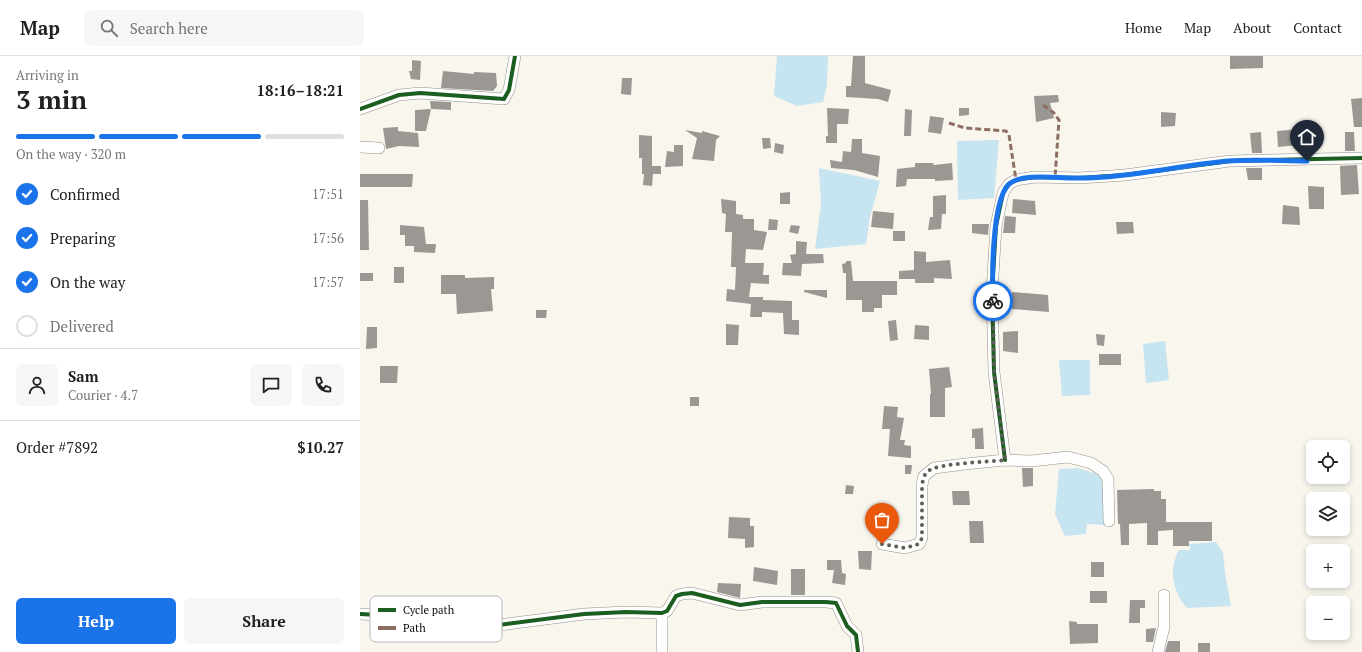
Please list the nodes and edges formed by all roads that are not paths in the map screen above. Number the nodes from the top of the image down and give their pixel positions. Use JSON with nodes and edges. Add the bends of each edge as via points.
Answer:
{"nodes":[{"id":1,"x":515,"y":56,"type":"edge"},
{"id":2,"x":360,"y":109,"type":"edge"},
{"id":3,"x":360,"y":147,"type":"edge"},
{"id":4,"x":379,"y":148,"type":"dead end"},
{"id":5,"x":1362,"y":158,"type":"edge"},
{"id":6,"x":1005,"y":460,"type":"junction"},
{"id":7,"x":1109,"y":521,"type":"dead end"},
{"id":8,"x":882,"y":544,"type":"dead end"},
{"id":9,"x":1164,"y":595,"type":"dead end"},
{"id":10,"x":662,"y":613,"type":"junction"},
{"id":11,"x":360,"y":614,"type":"edge"},
{"id":12,"x":370,"y":615,"type":"edge"},
{"id":13,"x":502,"y":625,"type":"edge"},
{"id":14,"x":662,"y":652,"type":"edge"},
{"id":15,"x":858,"y":652,"type":"edge"},
{"id":16,"x":1158,"y":652,"type":"edge"}],
"edges":[{"from":1,"to":2,"type":"street","via":[[509,90],[504,99],[420,93],[399,95]]},
{"from":3,"to":4,"type":"street"},
{"from":5,"to":6,"type":"street","via":[[1230,161],[1125,175],[1080,178],[1034,177],[1009,184],[1003,192],[996,226],[992,292],[994,372]]},
{"from":6,"to":7,"type":"street","via":[[1031,461],[1068,457],[1098,466],[1108,479]]},
{"from":6,"to":8,"type":"street","via":[[934,468],[928,471],[922,485],[922,538],[919,544],[905,548]]},
{"from":9,"to":16,"type":"street","via":[[1164,627]]},
{"from":10,"to":13,"type":"street","via":[[584,614]]},
{"from":10,"to":14,"type":"street"},
{"from":10,"to":15,"type":"street","via":[[667,611],[676,596],[692,593],[740,605],[762,602],[826,602],[836,604],[847,626],[858,637]]},
{"from":11,"to":12,"type":"street"}]}
